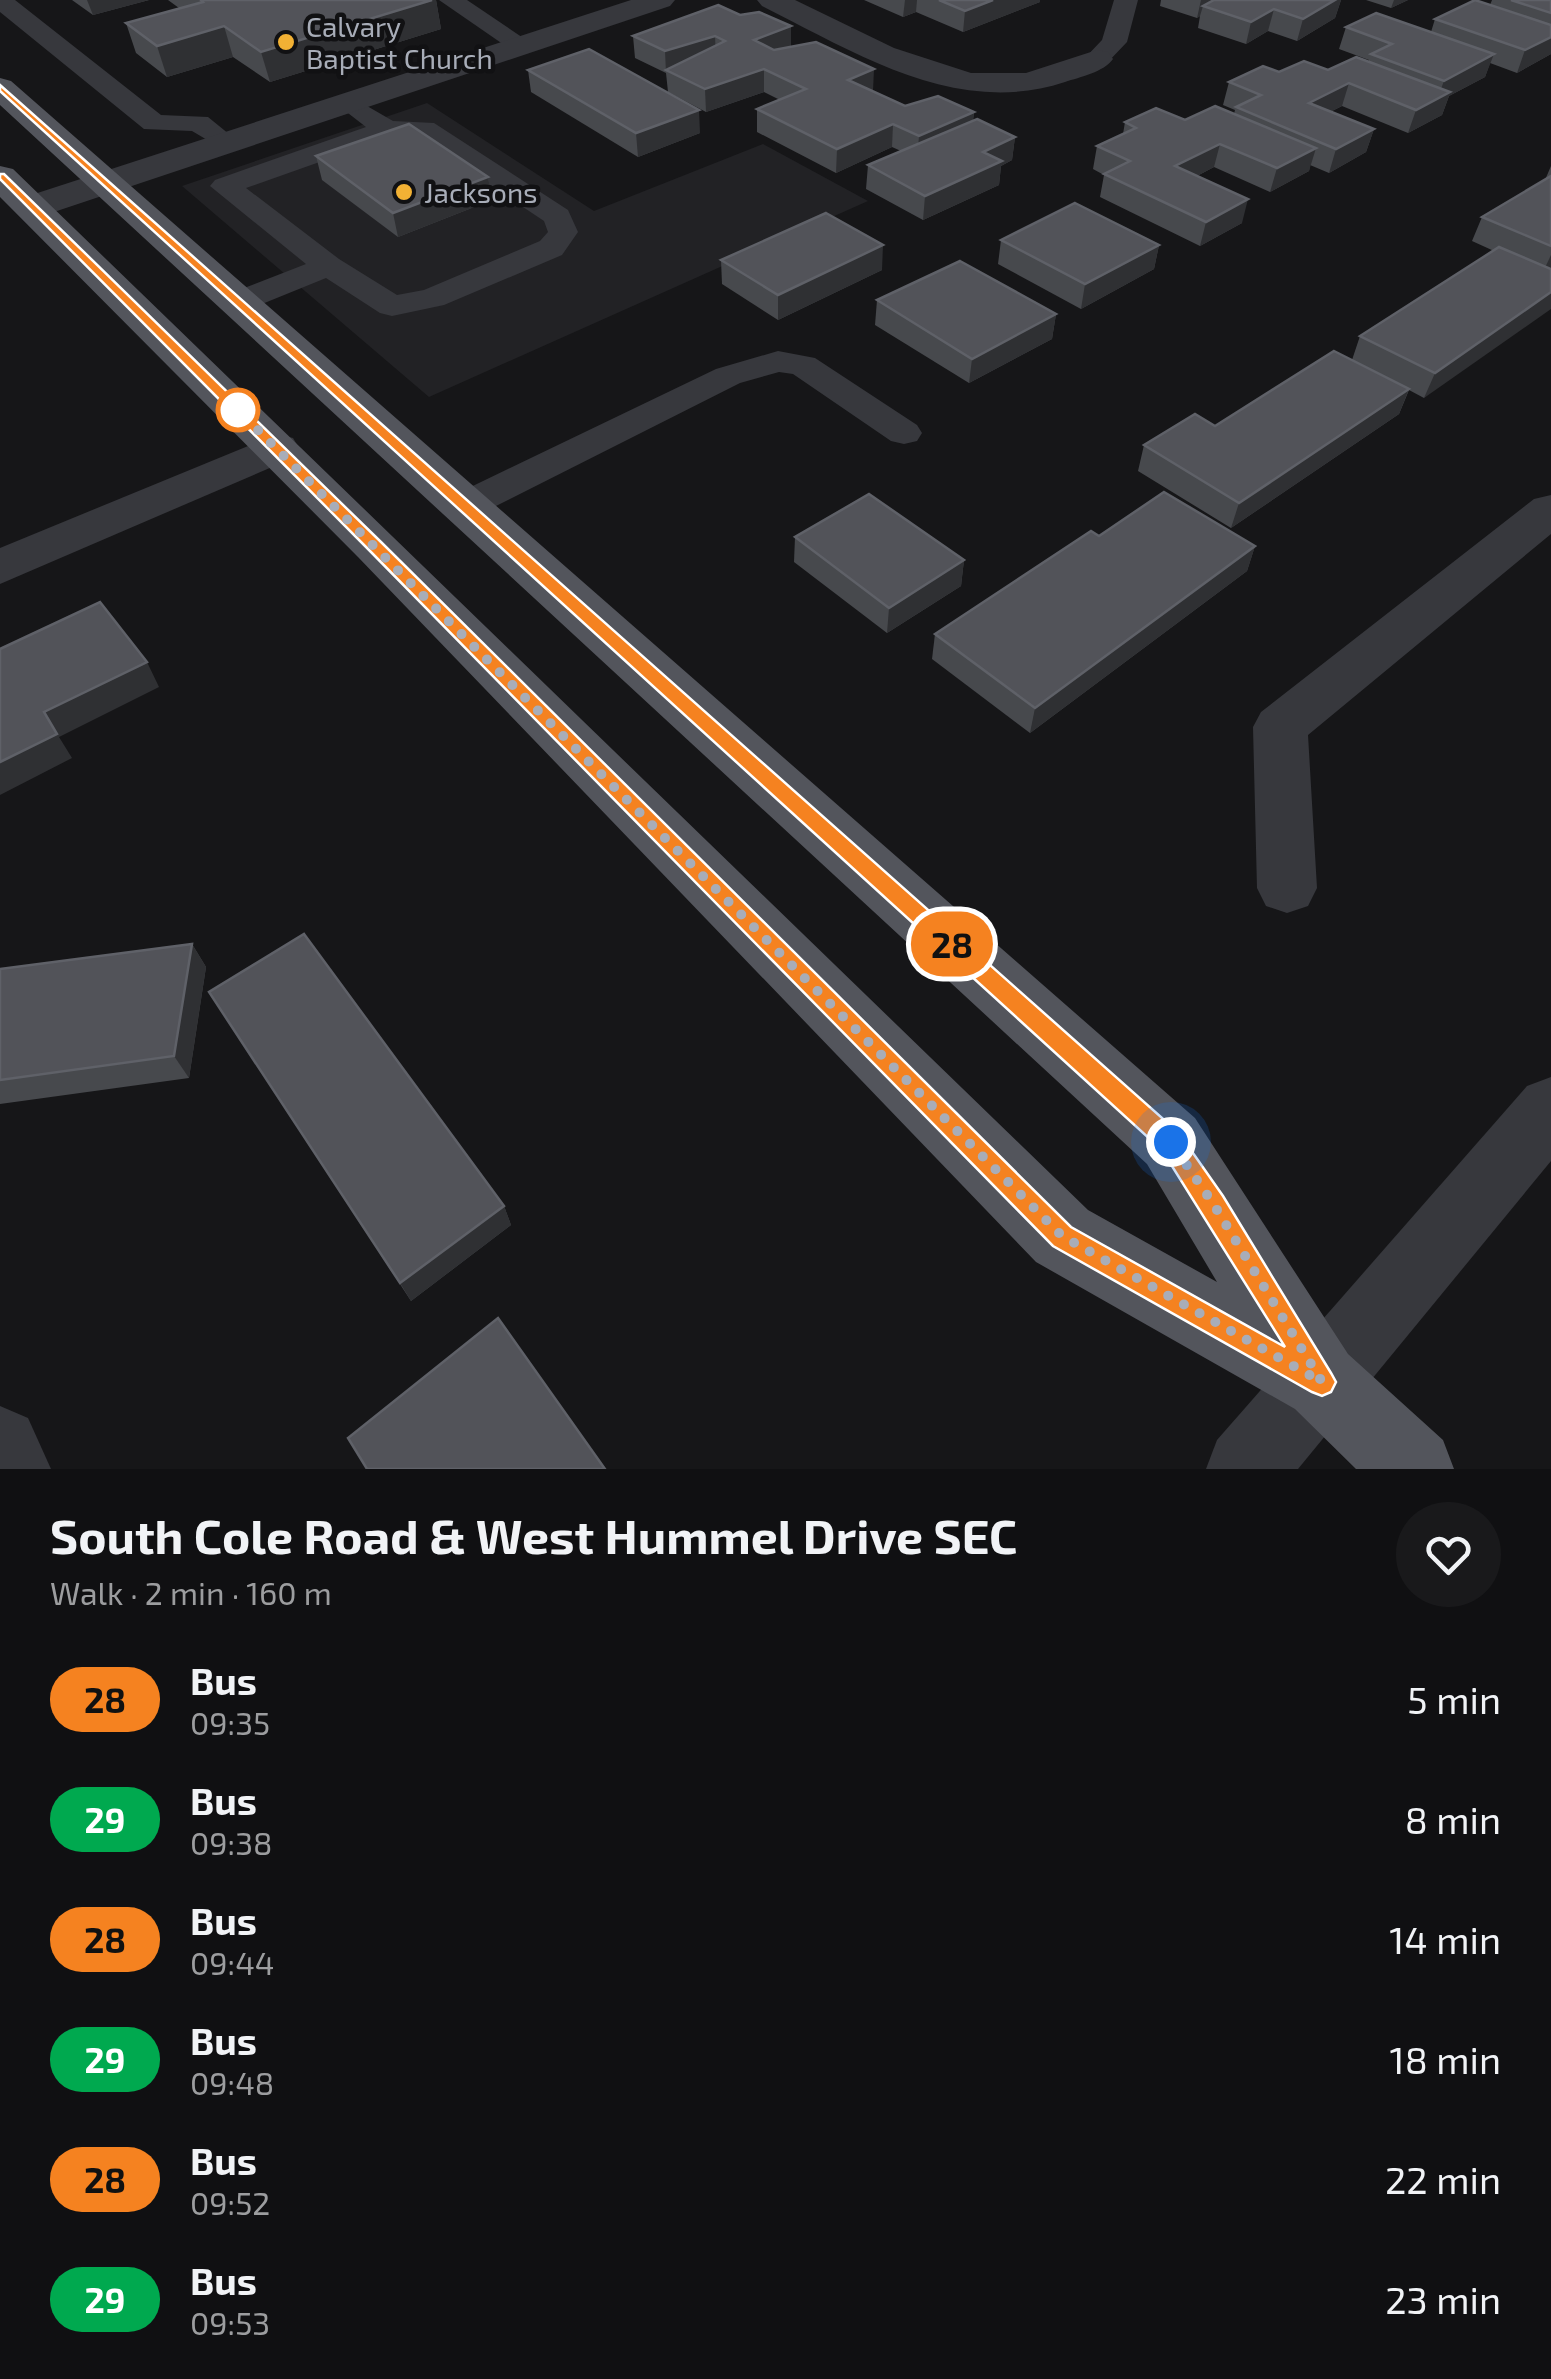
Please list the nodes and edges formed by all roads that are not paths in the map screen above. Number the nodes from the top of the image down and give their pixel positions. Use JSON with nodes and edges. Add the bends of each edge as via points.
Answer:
{"nodes":[{"id":1,"x":0,"y":0,"type":"edge"},
{"id":2,"x":451,"y":0,"type":"edge"},
{"id":3,"x":660,"y":0,"type":"edge"},
{"id":4,"x":772,"y":0,"type":"edge"},
{"id":5,"x":1126,"y":0,"type":"edge"},
{"id":6,"x":522,"y":46,"type":"junction"},
{"id":7,"x":1097,"y":59,"type":"joint"},
{"id":8,"x":0,"y":88,"type":"edge"},
{"id":9,"x":348,"y":103,"type":"junction"},
{"id":10,"x":387,"y":129,"type":"junction"},
{"id":11,"x":226,"y":144,"type":"junction"},
{"id":12,"x":0,"y":177,"type":"edge"},
{"id":13,"x":106,"y":183,"type":"junction"},
{"id":14,"x":32,"y":207,"type":"junction"},
{"id":15,"x":328,"y":266,"type":"junction"},
{"id":16,"x":238,"y":302,"type":"junction"},
{"id":17,"x":904,"y":433,"type":"dead end"},
{"id":18,"x":277,"y":448,"type":"junction"},
{"id":19,"x":466,"y":505,"type":"junction"},
{"id":20,"x":1551,"y":510,"type":"edge"},
{"id":21,"x":1527,"y":555,"type":"edge"},
{"id":22,"x":0,"y":567,"type":"edge"},
{"id":23,"x":1287,"y":888,"type":"dead end"},
{"id":24,"x":1551,"y":1108,"type":"edge"},
{"id":25,"x":1322,"y":1382,"type":"junction"},
{"id":26,"x":0,"y":1446,"type":"edge"},
{"id":27,"x":11,"y":1469,"type":"edge"},
{"id":28,"x":1246,"y":1469,"type":"edge"},
{"id":29,"x":1414,"y":1469,"type":"edge"}],
"edges":[{"from":1,"to":11,"type":"lane","via":[[154,124],[198,123]]},
{"from":2,"to":6,"type":"lane"},
{"from":3,"to":6,"type":"street"},
{"from":4,"to":7,"type":"street","via":[[928,72],[1002,85],[1058,75]]},
{"from":5,"to":7,"type":"lane","via":[[1114,42]]},
{"from":6,"to":9,"type":"street"},
{"from":8,"to":13,"type":"main road"},
{"from":9,"to":10,"type":"lane"},
{"from":9,"to":11,"type":"street"},
{"from":10,"to":15,"type":"lane","via":[[225,186]]},
{"from":10,"to":15,"type":"lane","via":[[424,129],[557,216],[563,232],[551,248],[433,298],[392,306]]},
{"from":11,"to":13,"type":"street"},
{"from":12,"to":14,"type":"main road"},
{"from":13,"to":14,"type":"street"},
{"from":13,"to":16,"type":"main road"},
{"from":14,"to":18,"type":"main road"},
{"from":15,"to":16,"type":"lane"},
{"from":16,"to":19,"type":"main road"},
{"from":17,"to":19,"type":"lane","via":[[803,365],[778,361],[728,376]]},
{"from":18,"to":22,"type":"street"},
{"from":18,"to":25,"type":"main road","via":[[1062,1236]]},
{"from":19,"to":25,"type":"main road","via":[[1171,1142]]},
{"from":20,"to":21,"type":"street"},
{"from":21,"to":23,"type":"street","via":[[1280,727]]},
{"from":24,"to":25,"type":"street"},
{"from":25,"to":28,"type":"street"},
{"from":25,"to":29,"type":"main road"},
{"from":26,"to":27,"type":"street"}]}
